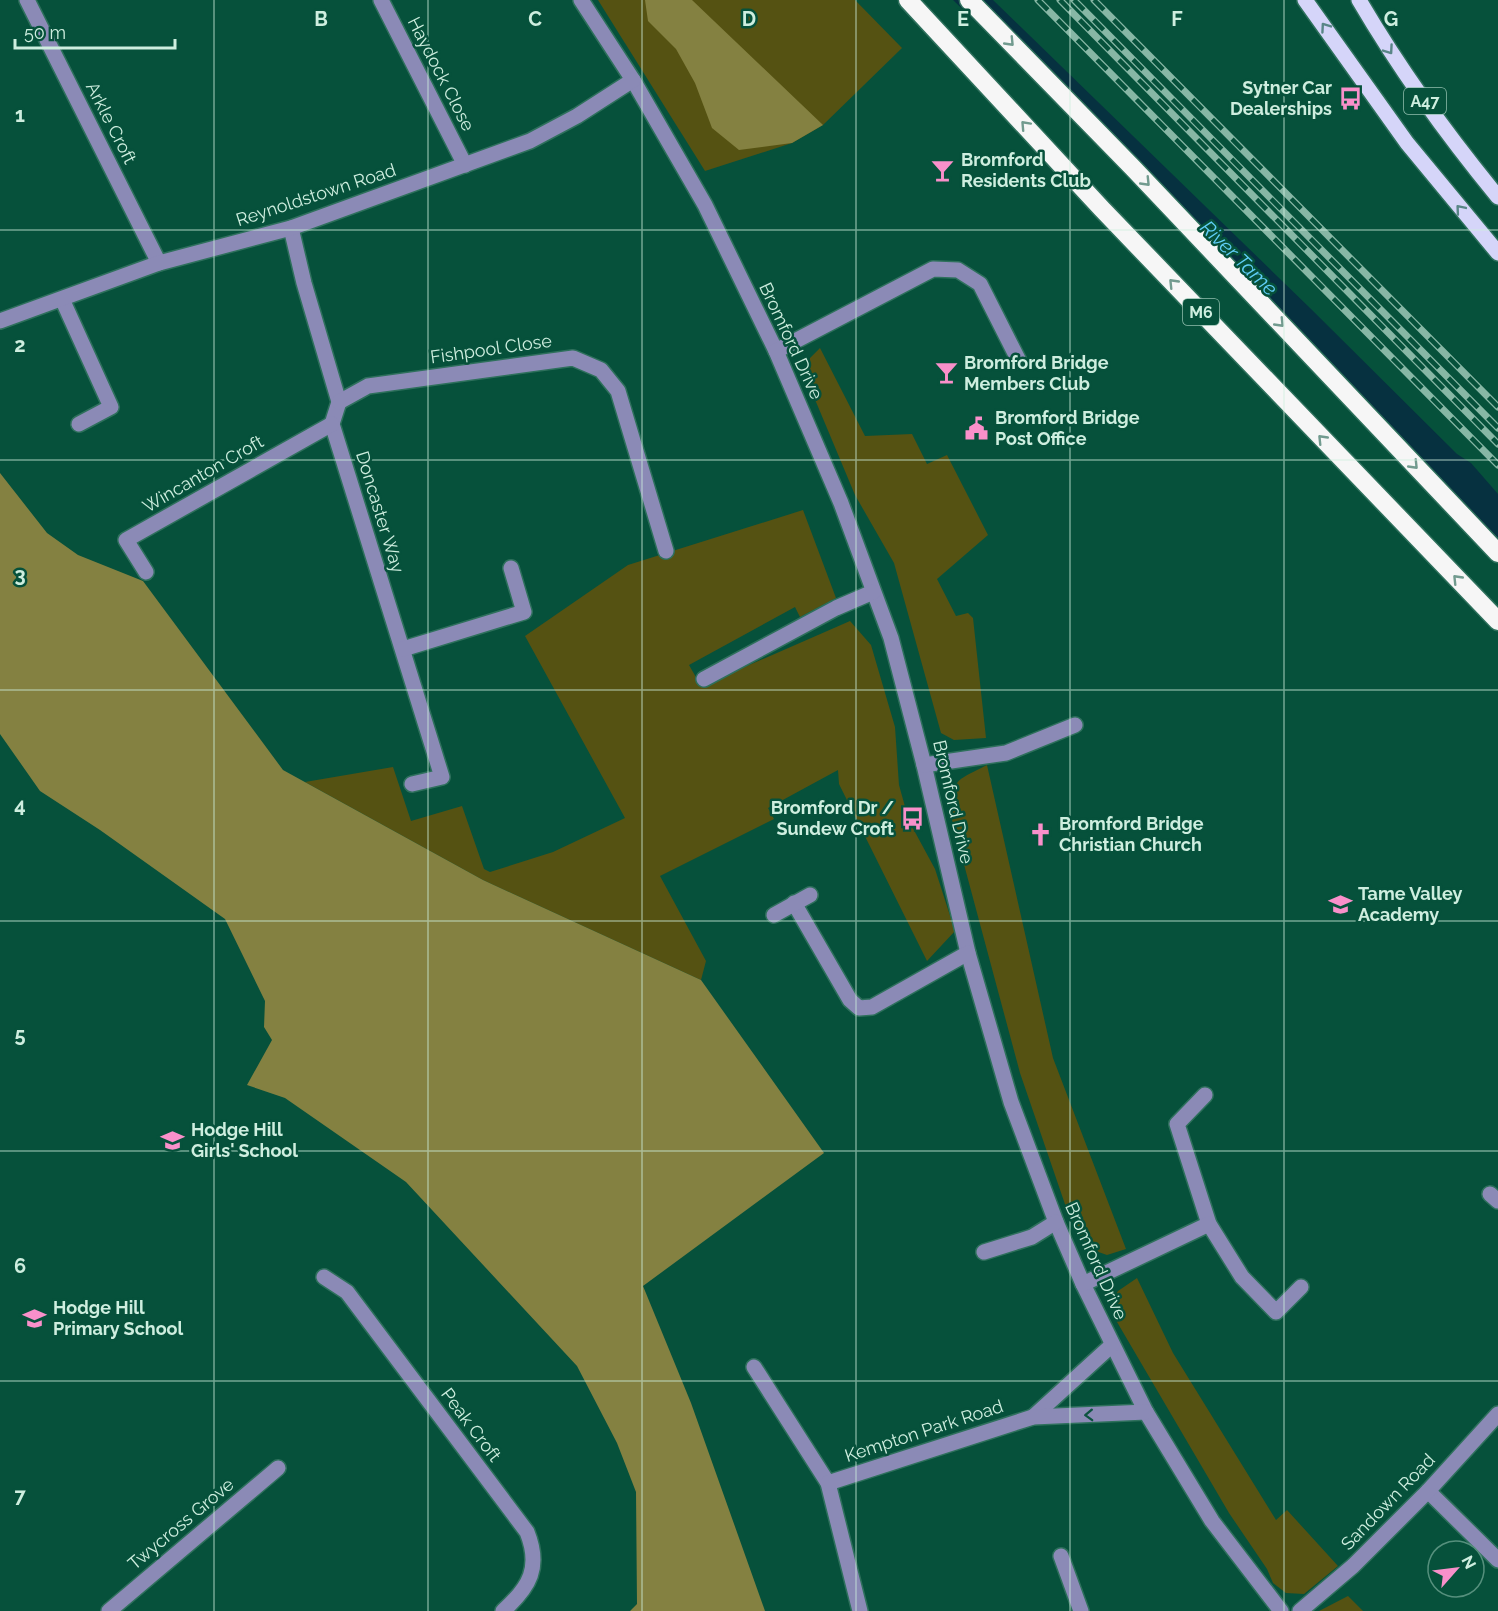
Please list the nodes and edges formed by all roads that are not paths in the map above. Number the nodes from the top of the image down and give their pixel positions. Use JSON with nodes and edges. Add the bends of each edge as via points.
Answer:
{"nodes":[{"id":1,"x":27,"y":0,"type":"edge"},
{"id":2,"x":381,"y":0,"type":"edge"},
{"id":3,"x":581,"y":0,"type":"edge"},
{"id":4,"x":908,"y":0,"type":"edge"},
{"id":5,"x":969,"y":0,"type":"edge"},
{"id":6,"x":1305,"y":0,"type":"edge"},
{"id":7,"x":1359,"y":0,"type":"edge"},
{"id":8,"x":633,"y":81,"type":"junction"},
{"id":9,"x":465,"y":165,"type":"junction"},
{"id":10,"x":1498,"y":197,"type":"edge"},
{"id":11,"x":291,"y":228,"type":"junction"},
{"id":12,"x":1498,"y":253,"type":"edge"},
{"id":13,"x":159,"y":263,"type":"junction"},
{"id":14,"x":62,"y":299,"type":"junction"},
{"id":15,"x":0,"y":321,"type":"edge"},
{"id":16,"x":776,"y":351,"type":"junction"},
{"id":17,"x":1019,"y":361,"type":"dead end"},
{"id":18,"x":339,"y":402,"type":"junction"},
{"id":19,"x":79,"y":424,"type":"dead end"},
{"id":20,"x":332,"y":424,"type":"junction"},
{"id":21,"x":666,"y":551,"type":"dead end"},
{"id":22,"x":1498,"y":553,"type":"edge"},
{"id":23,"x":512,"y":568,"type":"dead end"},
{"id":24,"x":146,"y":572,"type":"dead end"},
{"id":25,"x":873,"y":592,"type":"junction"},
{"id":26,"x":1498,"y":621,"type":"edge"},
{"id":27,"x":403,"y":649,"type":"junction"},
{"id":28,"x":704,"y":679,"type":"dead end"},
{"id":29,"x":1075,"y":725,"type":"dead end"},
{"id":30,"x":924,"y":765,"type":"junction"},
{"id":31,"x":412,"y":784,"type":"dead end"},
{"id":32,"x":810,"y":895,"type":"dead end"},
{"id":33,"x":794,"y":903,"type":"junction"},
{"id":34,"x":774,"y":915,"type":"dead end"},
{"id":35,"x":968,"y":953,"type":"junction"},
{"id":36,"x":1205,"y":1095,"type":"dead end"},
{"id":37,"x":1056,"y":1222,"type":"junction"},
{"id":38,"x":1209,"y":1224,"type":"junction"},
{"id":39,"x":984,"y":1252,"type":"dead end"},
{"id":40,"x":324,"y":1277,"type":"dead end"},
{"id":41,"x":1083,"y":1284,"type":"junction"},
{"id":42,"x":1301,"y":1287,"type":"dead end"},
{"id":43,"x":1112,"y":1345,"type":"junction"},
{"id":44,"x":754,"y":1367,"type":"dead end"},
{"id":45,"x":1146,"y":1412,"type":"junction"},
{"id":46,"x":1498,"y":1414,"type":"edge"},
{"id":47,"x":1033,"y":1417,"type":"junction"},
{"id":48,"x":278,"y":1468,"type":"dead end"},
{"id":49,"x":828,"y":1483,"type":"junction"},
{"id":50,"x":1428,"y":1491,"type":"junction"},
{"id":51,"x":1061,"y":1556,"type":"dead end"},
{"id":52,"x":1498,"y":1560,"type":"edge"},
{"id":53,"x":109,"y":1611,"type":"edge"},
{"id":54,"x":503,"y":1611,"type":"edge"},
{"id":55,"x":860,"y":1611,"type":"edge"},
{"id":56,"x":1081,"y":1611,"type":"edge"},
{"id":57,"x":1281,"y":1611,"type":"edge"},
{"id":58,"x":1300,"y":1611,"type":"edge"}],
"edges":[{"from":1,"to":13,"type":"street","name":"Arkle Croft"},
{"from":2,"to":9,"type":"street","name":"Haydock Close"},
{"from":3,"to":8,"type":"street","name":"Bromford Drive"},
{"from":26,"to":4,"type":"highway","number":"M6","one_way":true},
{"from":5,"to":22,"type":"highway","one_way":true},
{"from":12,"to":6,"type":"main road","number":"A47","one_way":true,"via":[[1407,143]]},
{"from":7,"to":10,"type":"main road","number":"A47","one_way":true,"via":[[1383,42]]},
{"from":8,"to":9,"type":"street","name":"Reynoldstown Road","via":[[530,141]]},
{"from":8,"to":16,"type":"street","name":"Bromford Drive","via":[[705,206]]},
{"from":9,"to":11,"type":"street","name":"Reynoldstown Road"},
{"from":11,"to":13,"type":"street","name":"Reynoldstown Road"},
{"from":11,"to":18,"type":"street"},
{"from":13,"to":14,"type":"street","name":"Reynoldstown Road"},
{"from":14,"to":15,"type":"street","name":"Reynoldstown Road"},
{"from":14,"to":19,"type":"street","via":[[111,407]]},
{"from":16,"to":17,"type":"street","via":[[933,269],[942,269],[958,270],[980,284]]},
{"from":16,"to":25,"type":"street","name":"Bromford Drive","via":[[841,503]]},
{"from":18,"to":20,"type":"street"},
{"from":18,"to":21,"type":"street","name":"Fishpool Close","via":[[368,386],[573,358],[601,370],[618,391]]},
{"from":20,"to":24,"type":"street","name":"Wincanton Croft","via":[[126,540]]},
{"from":20,"to":27,"type":"street","name":"Doncaster Way"},
{"from":23,"to":27,"type":"street","via":[[524,612]]},
{"from":25,"to":28,"type":"street"},
{"from":25,"to":30,"type":"street","name":"Bromford Drive","via":[[891,638]]},
{"from":27,"to":31,"type":"street","name":"Doncaster Way","via":[[442,777]]},
{"from":29,"to":30,"type":"street","via":[[1006,753]]},
{"from":30,"to":35,"type":"street","name":"Bromford Drive"},
{"from":32,"to":33,"type":"street"},
{"from":33,"to":34,"type":"street"},
{"from":33,"to":35,"type":"street","via":[[850,1000],[859,1008],[872,1007]]},
{"from":35,"to":37,"type":"street","name":"Bromford Drive","via":[[1011,1102]]},
{"from":36,"to":38,"type":"street","via":[[1177,1124]]},
{"from":37,"to":39,"type":"street","via":[[1032,1237]]},
{"from":37,"to":41,"type":"street","name":"Bromford Drive"},
{"from":38,"to":41,"type":"street"},
{"from":38,"to":42,"type":"street","via":[[1242,1277],[1276,1312]]},
{"from":40,"to":54,"type":"street","name":"Peak Croft","via":[[347,1292],[527,1532],[534,1557],[531,1574],[527,1586]]},
{"from":41,"to":43,"type":"street","name":"Bromford Drive"},
{"from":43,"to":45,"type":"street","name":"Bromford Drive"},
{"from":43,"to":47,"type":"street","name":"Kempton Park Road"},
{"from":44,"to":49,"type":"street","name":"Kempton Park Road"},
{"from":45,"to":47,"type":"street","name":"Kempton Park Road","one_way":true},
{"from":45,"to":57,"type":"street","name":"Bromford Drive","via":[[1212,1521]]},
{"from":46,"to":50,"type":"street","name":"Sandown Road"},
{"from":47,"to":49,"type":"street","name":"Kempton Park Road"},
{"from":48,"to":53,"type":"street","name":"Twycross Grove"},
{"from":49,"to":55,"type":"street","name":"Kempton Park Road"},
{"from":50,"to":52,"type":"street"},
{"from":50,"to":58,"type":"street","name":"Sandown Road","via":[[1353,1566]]},
{"from":51,"to":56,"type":"street"}]}
